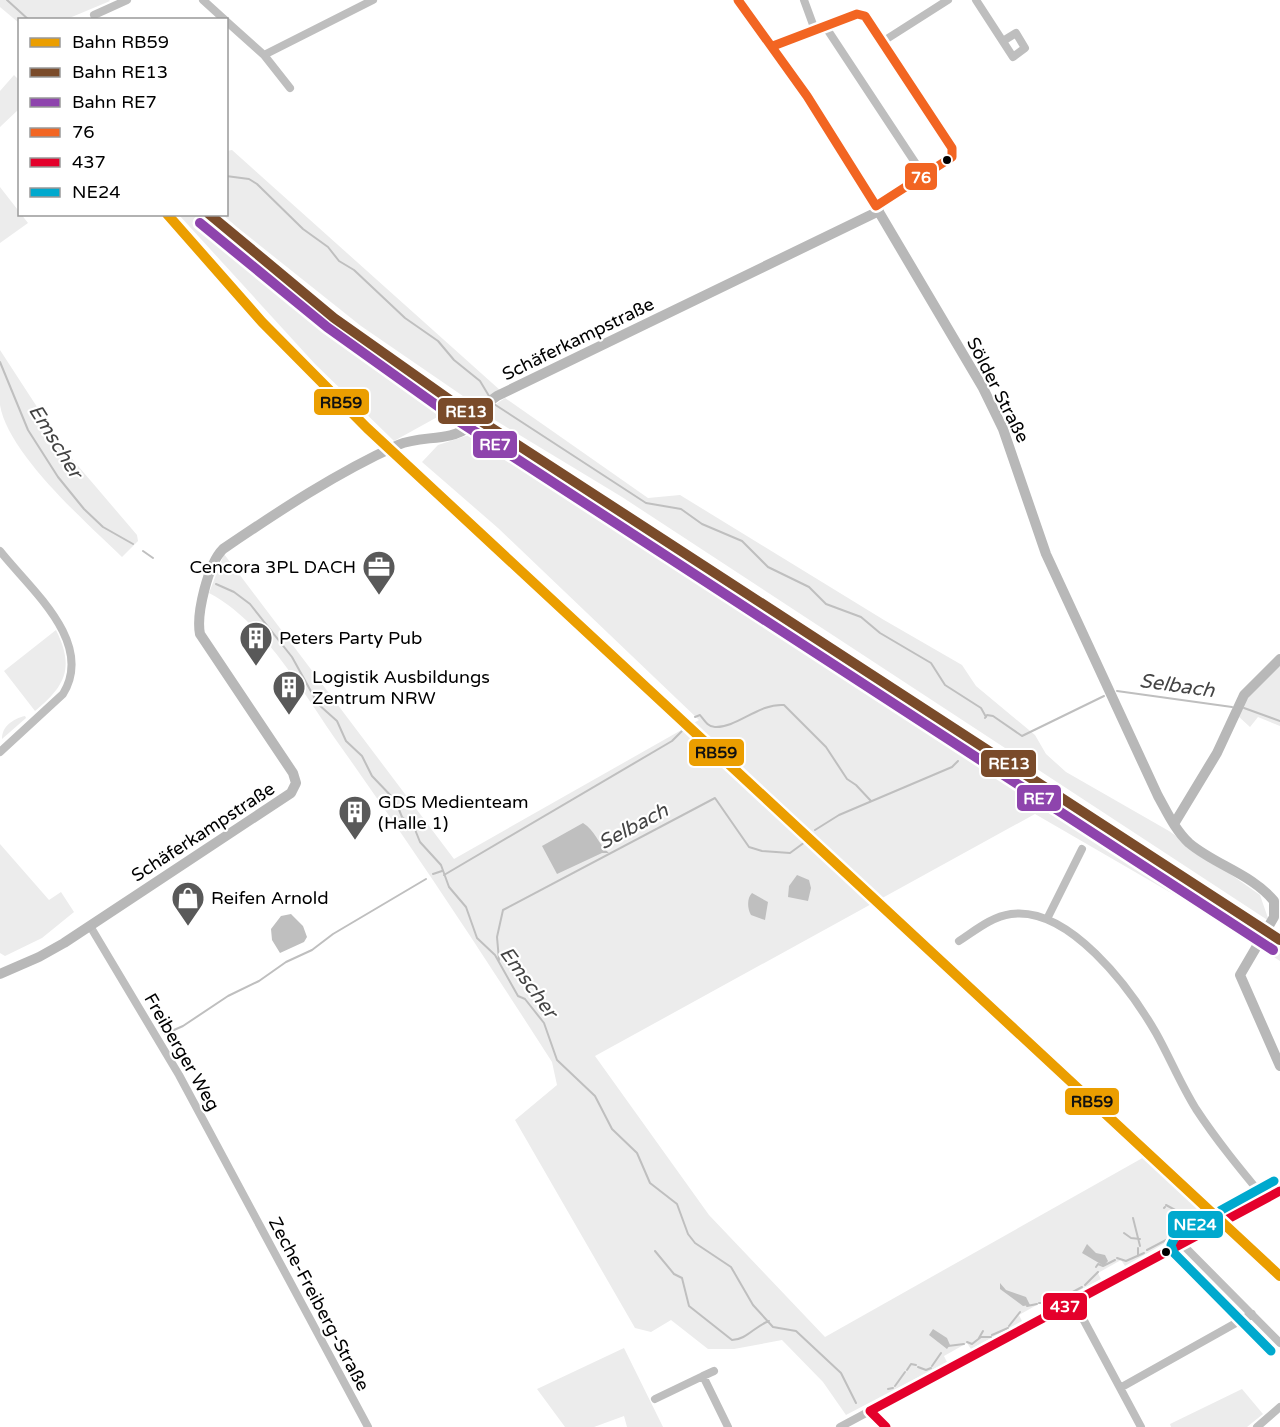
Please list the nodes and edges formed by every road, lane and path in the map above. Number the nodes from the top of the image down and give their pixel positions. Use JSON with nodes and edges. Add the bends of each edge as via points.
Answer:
{"nodes":[{"id":1,"x":127,"y":0,"type":"edge"},
{"id":2,"x":203,"y":0,"type":"edge"},
{"id":3,"x":374,"y":0,"type":"edge"},
{"id":4,"x":738,"y":0,"type":"edge"},
{"id":5,"x":804,"y":0,"type":"edge"},
{"id":6,"x":948,"y":0,"type":"edge"},
{"id":7,"x":976,"y":0,"type":"edge"},
{"id":8,"x":94,"y":15,"type":"dead end"},
{"id":9,"x":224,"y":18,"type":"edge"},
{"id":10,"x":228,"y":22,"type":"edge"},
{"id":11,"x":825,"y":26,"type":"junction"},
{"id":12,"x":815,"y":30,"type":"junction"},
{"id":13,"x":882,"y":42,"type":"junction"},
{"id":14,"x":1003,"y":42,"type":"dead end"},
{"id":15,"x":773,"y":46,"type":"junction"},
{"id":16,"x":264,"y":56,"type":"junction"},
{"id":17,"x":290,"y":88,"type":"dead end"},
{"id":18,"x":924,"y":176,"type":"junction"},
{"id":19,"x":878,"y":209,"type":"junction"},
{"id":20,"x":0,"y":551,"type":"edge"},
{"id":21,"x":1280,"y":659,"type":"edge"},
{"id":22,"x":0,"y":752,"type":"edge"},
{"id":23,"x":1174,"y":824,"type":"junction"},
{"id":24,"x":1082,"y":849,"type":"dead end"},
{"id":25,"x":1278,"y":907,"type":"edge"},
{"id":26,"x":1047,"y":919,"type":"junction"},
{"id":27,"x":90,"y":926,"type":"junction"},
{"id":28,"x":959,"y":941,"type":"dead end"},
{"id":29,"x":0,"y":974,"type":"edge"},
{"id":30,"x":1280,"y":1066,"type":"edge"},
{"id":31,"x":1280,"y":1191,"type":"edge"},
{"id":32,"x":244,"y":1194,"type":"joint"},
{"id":33,"x":1266,"y":1199,"type":"junction"},
{"id":34,"x":1184,"y":1245,"type":"junction"},
{"id":35,"x":1074,"y":1302,"type":"junction"},
{"id":36,"x":1252,"y":1314,"type":"junction"},
{"id":37,"x":1280,"y":1343,"type":"edge"},
{"id":38,"x":714,"y":1371,"type":"dead end"},
{"id":39,"x":703,"y":1376,"type":"junction"},
{"id":40,"x":1120,"y":1388,"type":"junction"},
{"id":41,"x":655,"y":1399,"type":"dead end"},
{"id":42,"x":1280,"y":1407,"type":"edge"},
{"id":43,"x":870,"y":1411,"type":"junction"},
{"id":44,"x":368,"y":1427,"type":"edge"},
{"id":45,"x":728,"y":1427,"type":"edge"},
{"id":46,"x":840,"y":1427,"type":"edge"},
{"id":47,"x":886,"y":1427,"type":"edge"},
{"id":48,"x":1141,"y":1427,"type":"edge"},
{"id":49,"x":1257,"y":1427,"type":"edge"}],
"edges":[{"from":1,"to":8,"type":"street"},
{"from":2,"to":9,"type":"street"},
{"from":3,"to":16,"type":"street"},
{"from":4,"to":15,"type":"street","name":"Sölder Straße"},
{"from":5,"to":12,"type":"street"},
{"from":6,"to":13,"type":"street"},
{"from":7,"to":14,"type":"street"},
{"from":10,"to":16,"type":"street"},
{"from":11,"to":12,"type":"street"},
{"from":11,"to":13,"type":"street","via":[[862,14]]},
{"from":11,"to":18,"type":"street"},
{"from":12,"to":15,"type":"street"},
{"from":13,"to":18,"type":"street","via":[[952,148],[950,159]]},
{"from":15,"to":19,"type":"street","name":"Sölder Straße"},
{"from":16,"to":17,"type":"street"},
{"from":18,"to":19,"type":"street"},
{"from":19,"to":23,"type":"street","name":"Sölder Straße","via":[[1003,429],[1046,554]]},
{"from":19,"to":27,"type":"street","name":"Schäferkampstraße","via":[[497,396],[469,427],[403,443],[357,464],[223,549],[210,574],[199,619],[200,634],[293,773],[295,787]]},
{"from":20,"to":22,"type":"street","via":[[58,622],[70,647],[73,669],[63,694]]},
{"from":21,"to":23,"type":"street","via":[[1244,695],[1217,753]]},
{"from":23,"to":25,"type":"street","name":"Sölder Straße","via":[[1191,844],[1260,888]]},
{"from":24,"to":26,"type":"street"},
{"from":25,"to":30,"type":"street","via":[[1240,975]]},
{"from":26,"to":28,"type":"street","via":[[1024,913],[1003,916]]},
{"from":26,"to":33,"type":"street","via":[[1092,951],[1131,996],[1196,1107]]},
{"from":27,"to":29,"type":"street","via":[[39,957]]},
{"from":27,"to":32,"type":"street","name":"Freiberger Weg"},
{"from":31,"to":33,"type":"street"},
{"from":32,"to":44,"type":"street","name":"Zeche-Freiberg-Straße"},
{"from":33,"to":34,"type":"street"},
{"from":34,"to":35,"type":"street"},
{"from":34,"to":36,"type":"street"},
{"from":35,"to":40,"type":"street"},
{"from":35,"to":43,"type":"street"},
{"from":36,"to":37,"type":"street"},
{"from":36,"to":40,"type":"street"},
{"from":38,"to":39,"type":"street"},
{"from":39,"to":41,"type":"street"},
{"from":39,"to":45,"type":"street"},
{"from":40,"to":48,"type":"street"},
{"from":42,"to":49,"type":"street"},
{"from":43,"to":46,"type":"street"},
{"from":43,"to":47,"type":"street"}]}
